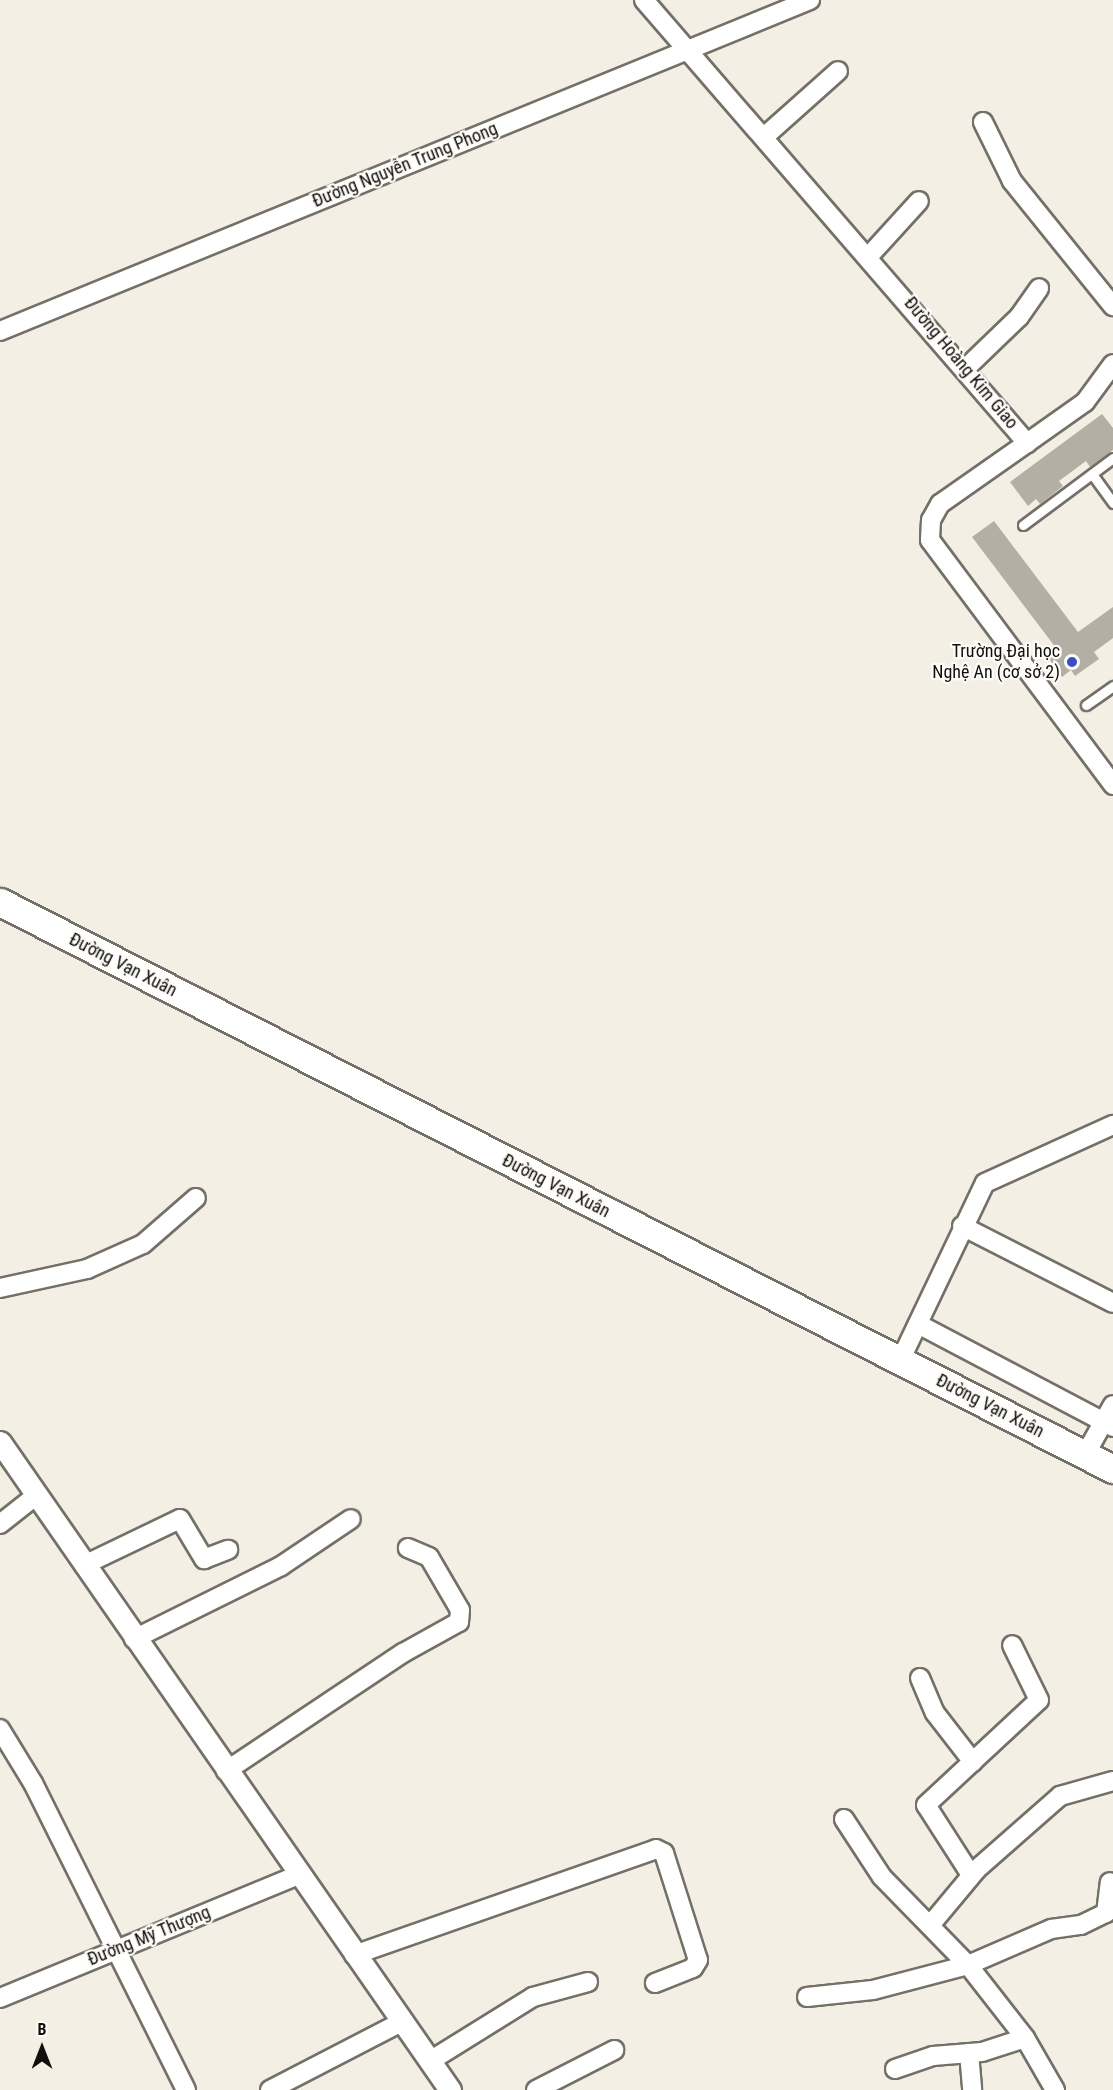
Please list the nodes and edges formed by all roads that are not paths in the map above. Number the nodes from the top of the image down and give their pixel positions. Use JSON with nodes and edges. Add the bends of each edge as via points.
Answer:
{"nodes":[{"id":1,"x":644,"y":0,"type":"edge"},
{"id":2,"x":810,"y":0,"type":"edge"},
{"id":3,"x":686,"y":52,"type":"junction"},
{"id":4,"x":838,"y":71,"type":"dead end"},
{"id":5,"x":982,"y":122,"type":"dead end"},
{"id":6,"x":764,"y":137,"type":"junction"},
{"id":7,"x":919,"y":201,"type":"dead end"},
{"id":8,"x":869,"y":256,"type":"junction"},
{"id":9,"x":1040,"y":288,"type":"dead end"},
{"id":10,"x":1113,"y":306,"type":"edge"},
{"id":11,"x":0,"y":331,"type":"edge"},
{"id":12,"x":1113,"y":364,"type":"edge"},
{"id":13,"x":967,"y":367,"type":"junction"},
{"id":14,"x":1027,"y":443,"type":"junction"},
{"id":15,"x":1113,"y":458,"type":"edge"},
{"id":16,"x":1092,"y":474,"type":"junction"},
{"id":17,"x":1113,"y":503,"type":"edge"},
{"id":18,"x":1023,"y":525,"type":"dead end"},
{"id":19,"x":1113,"y":686,"type":"edge"},
{"id":20,"x":1086,"y":705,"type":"dead end"},
{"id":21,"x":1113,"y":784,"type":"edge"},
{"id":22,"x":0,"y":902,"type":"edge"},
{"id":23,"x":1113,"y":1125,"type":"edge"},
{"id":24,"x":196,"y":1198,"type":"dead end"},
{"id":25,"x":962,"y":1226,"type":"junction"},
{"id":26,"x":0,"y":1288,"type":"edge"},
{"id":27,"x":1113,"y":1304,"type":"edge"},
{"id":28,"x":918,"y":1324,"type":"junction"},
{"id":29,"x":900,"y":1361,"type":"junction"},
{"id":30,"x":1113,"y":1405,"type":"edge"},
{"id":31,"x":1108,"y":1424,"type":"edge"},
{"id":32,"x":0,"y":1442,"type":"edge"},
{"id":33,"x":1085,"y":1455,"type":"junction"},
{"id":34,"x":1113,"y":1469,"type":"edge"},
{"id":35,"x":38,"y":1494,"type":"junction"},
{"id":36,"x":351,"y":1519,"type":"dead end"},
{"id":37,"x":0,"y":1524,"type":"edge"},
{"id":38,"x":408,"y":1548,"type":"dead end"},
{"id":39,"x":228,"y":1550,"type":"dead end"},
{"id":40,"x":84,"y":1565,"type":"junction"},
{"id":41,"x":134,"y":1639,"type":"junction"},
{"id":42,"x":1012,"y":1645,"type":"dead end"},
{"id":43,"x":920,"y":1678,"type":"dead end"},
{"id":44,"x":2,"y":1736,"type":"edge"},
{"id":45,"x":973,"y":1762,"type":"junction"},
{"id":46,"x":226,"y":1772,"type":"junction"},
{"id":47,"x":1113,"y":1781,"type":"edge"},
{"id":48,"x":844,"y":1819,"type":"dead end"},
{"id":49,"x":299,"y":1875,"type":"junction"},
{"id":50,"x":971,"y":1875,"type":"junction"},
{"id":51,"x":1110,"y":1882,"type":"dead end"},
{"id":52,"x":932,"y":1923,"type":"junction"},
{"id":53,"x":118,"y":1948,"type":"junction"},
{"id":54,"x":354,"y":1955,"type":"junction"},
{"id":55,"x":968,"y":1965,"type":"junction"},
{"id":56,"x":588,"y":1982,"type":"dead end"},
{"id":57,"x":655,"y":1983,"type":"dead end"},
{"id":58,"x":807,"y":1997,"type":"dead end"},
{"id":59,"x":0,"y":1998,"type":"edge"},
{"id":60,"x":402,"y":2022,"type":"junction"},
{"id":61,"x":1025,"y":2038,"type":"junction"},
{"id":62,"x":614,"y":2050,"type":"dead end"},
{"id":63,"x":969,"y":2053,"type":"junction"},
{"id":64,"x":430,"y":2061,"type":"junction"},
{"id":65,"x":895,"y":2069,"type":"dead end"},
{"id":66,"x":186,"y":2090,"type":"edge"},
{"id":67,"x":270,"y":2090,"type":"edge"},
{"id":68,"x":450,"y":2090,"type":"edge"},
{"id":69,"x":536,"y":2090,"type":"edge"},
{"id":70,"x":972,"y":2090,"type":"edge"},
{"id":71,"x":1055,"y":2090,"type":"edge"}],
"edges":[{"from":1,"to":3,"type":"street","name":"Đường Hoàng Kim Giao"},
{"from":2,"to":3,"type":"street","name":"Đường Nguyễn Trung Phong"},
{"from":3,"to":6,"type":"street","name":"Đường Hoàng Kim Giao"},
{"from":3,"to":11,"type":"street","name":"Đường Nguyễn Trung Phong"},
{"from":4,"to":6,"type":"street"},
{"from":5,"to":10,"type":"street","via":[[1012,181]]},
{"from":6,"to":8,"type":"street","name":"Đường Hoàng Kim Giao"},
{"from":7,"to":8,"type":"street"},
{"from":8,"to":13,"type":"street","name":"Đường Hoàng Kim Giao"},
{"from":9,"to":13,"type":"street","via":[[1019,317]]},
{"from":12,"to":14,"type":"street","via":[[1085,402]]},
{"from":13,"to":14,"type":"street","name":"Đường Hoàng Kim Giao"},
{"from":14,"to":21,"type":"street","name":"Đường Hoàng Kim Giao","via":[[940,504],[931,520],[930,540]]},
{"from":15,"to":16,"type":"lane"},
{"from":16,"to":17,"type":"lane"},
{"from":16,"to":18,"type":"lane"},
{"from":19,"to":20,"type":"lane"},
{"from":22,"to":29,"type":"main road","name":"Đường Vạn Xuân"},
{"from":23,"to":25,"type":"street","via":[[985,1183]]},
{"from":24,"to":26,"type":"street","via":[[152,1239],[114,1257],[87,1269]]},
{"from":25,"to":27,"type":"street"},
{"from":25,"to":28,"type":"street"},
{"from":28,"to":29,"type":"street"},
{"from":28,"to":31,"type":"street"},
{"from":29,"to":33,"type":"main road","name":"Đường Vạn Xuân"},
{"from":30,"to":31,"type":"street"},
{"from":31,"to":33,"type":"street"},
{"from":32,"to":35,"type":"street"},
{"from":33,"to":34,"type":"main road","name":"Đường Vạn Xuân"},
{"from":35,"to":37,"type":"street"},
{"from":35,"to":40,"type":"street"},
{"from":36,"to":41,"type":"street","via":[[281,1566]]},
{"from":38,"to":46,"type":"street","via":[[429,1557],[460,1610],[459,1622],[402,1653]]},
{"from":39,"to":40,"type":"street","via":[[204,1559],[180,1519]]},
{"from":40,"to":41,"type":"street"},
{"from":41,"to":46,"type":"street"},
{"from":42,"to":45,"type":"street","via":[[1039,1700]]},
{"from":43,"to":45,"type":"street","via":[[935,1713]]},
{"from":44,"to":53,"type":"street"},
{"from":45,"to":50,"type":"street","via":[[926,1805]]},
{"from":46,"to":49,"type":"street"},
{"from":47,"to":50,"type":"street","via":[[1066,1792]]},
{"from":48,"to":52,"type":"street","via":[[882,1877]]},
{"from":49,"to":53,"type":"street","name":"Đường Mỹ Thượng"},
{"from":49,"to":54,"type":"street"},
{"from":50,"to":52,"type":"street"},
{"from":51,"to":55,"type":"street","via":[[1106,1913]]},
{"from":52,"to":55,"type":"street"},
{"from":53,"to":59,"type":"street","name":"Đường Mỹ Thượng"},
{"from":53,"to":66,"type":"street"},
{"from":54,"to":57,"type":"street","via":[[661,1849],[698,1960],[693,1968]]},
{"from":54,"to":60,"type":"street"},
{"from":55,"to":58,"type":"street","via":[[873,1990]]},
{"from":55,"to":61,"type":"street"},
{"from":56,"to":64,"type":"street","via":[[533,1997]]},
{"from":60,"to":64,"type":"street"},
{"from":60,"to":67,"type":"street"},
{"from":61,"to":63,"type":"street"},
{"from":61,"to":71,"type":"street"},
{"from":62,"to":69,"type":"street"},
{"from":63,"to":65,"type":"street","via":[[937,2054]]},
{"from":63,"to":70,"type":"street"},
{"from":64,"to":68,"type":"street"}]}
